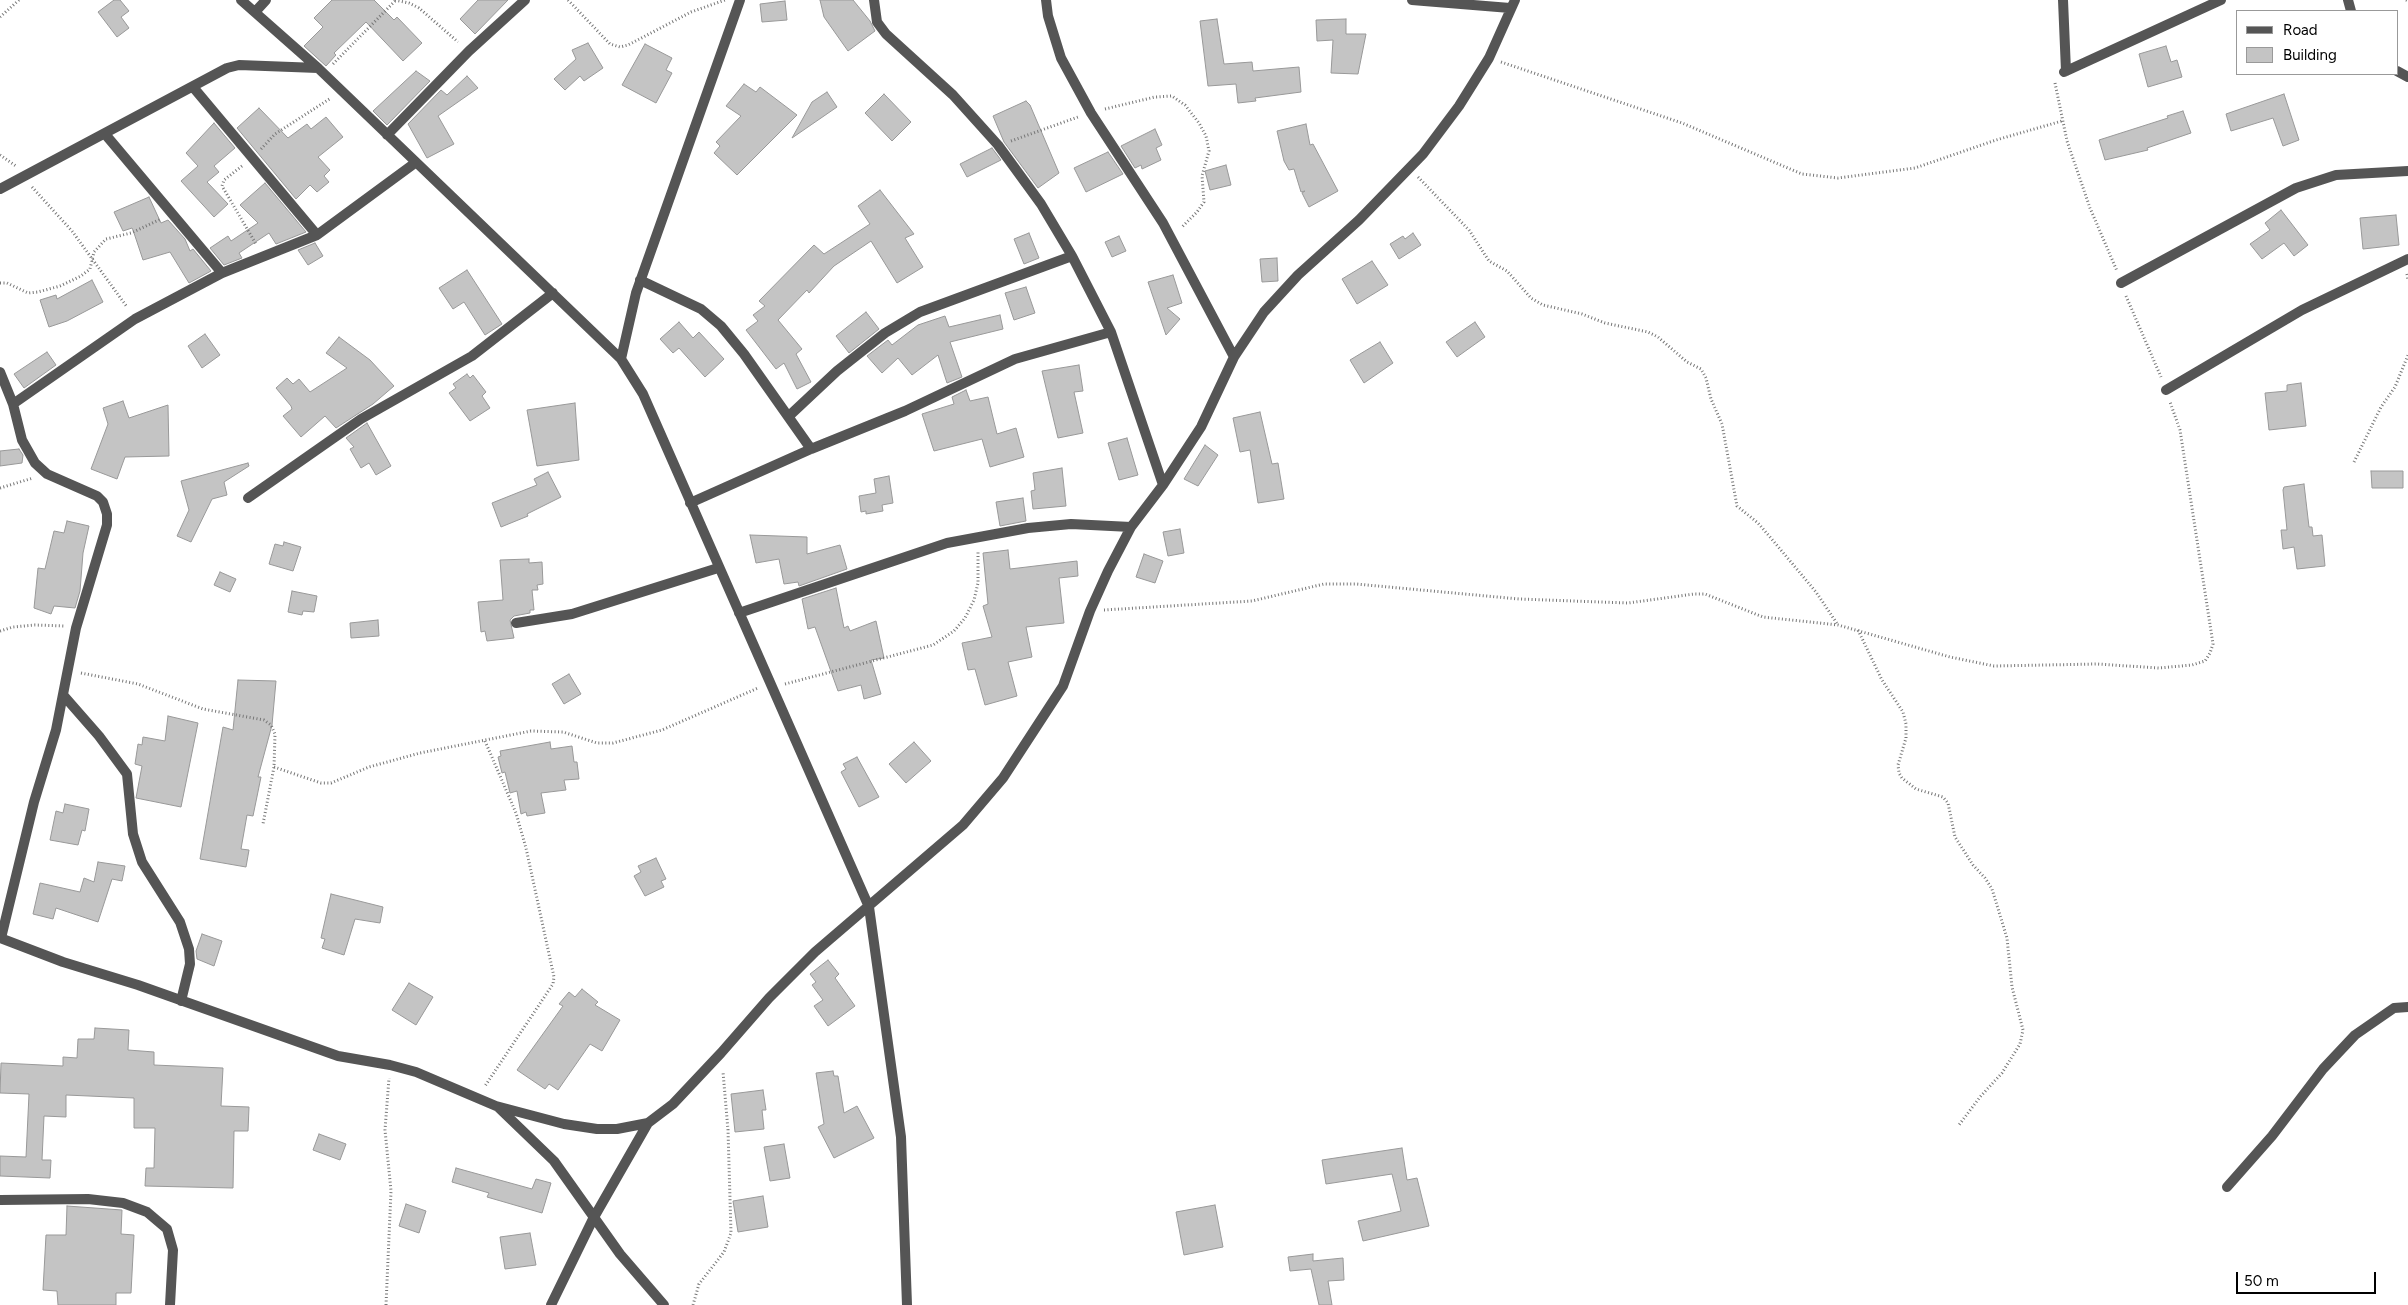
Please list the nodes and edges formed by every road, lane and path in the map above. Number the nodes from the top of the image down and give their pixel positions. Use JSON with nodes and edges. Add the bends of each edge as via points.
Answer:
{"nodes":[{"id":1,"x":19,"y":0,"type":"edge"},
{"id":2,"x":241,"y":0,"type":"edge"},
{"id":3,"x":266,"y":0,"type":"edge"},
{"id":4,"x":396,"y":0,"type":"edge"},
{"id":5,"x":525,"y":0,"type":"edge"},
{"id":6,"x":568,"y":0,"type":"edge"},
{"id":7,"x":724,"y":0,"type":"edge"},
{"id":8,"x":740,"y":0,"type":"edge"},
{"id":9,"x":874,"y":0,"type":"edge"},
{"id":10,"x":1046,"y":0,"type":"edge"},
{"id":11,"x":1412,"y":0,"type":"edge"},
{"id":12,"x":2064,"y":0,"type":"edge"},
{"id":13,"x":2221,"y":0,"type":"edge"},
{"id":14,"x":1512,"y":4,"type":"edge"},
{"id":15,"x":255,"y":12,"type":"junction"},
{"id":16,"x":0,"y":17,"type":"edge"},
{"id":17,"x":470,"y":51,"type":"junction"},
{"id":18,"x":1489,"y":58,"type":"junction"},
{"id":19,"x":321,"y":70,"type":"junction"},
{"id":20,"x":2065,"y":71,"type":"junction"},
{"id":21,"x":193,"y":87,"type":"junction"},
{"id":22,"x":342,"y":91,"type":"junction"},
{"id":23,"x":1091,"y":113,"type":"junction"},
{"id":24,"x":2062,"y":121,"type":"junction"},
{"id":25,"x":105,"y":134,"type":"junction"},
{"id":26,"x":387,"y":135,"type":"junction"},
{"id":27,"x":998,"y":145,"type":"junction"},
{"id":28,"x":252,"y":158,"type":"junction"},
{"id":29,"x":415,"y":163,"type":"junction"},
{"id":30,"x":1408,"y":168,"type":"junction"},
{"id":31,"x":2408,"y":170,"type":"edge"},
{"id":32,"x":23,"y":176,"type":"junction"},
{"id":33,"x":0,"y":189,"type":"edge"},
{"id":34,"x":167,"y":208,"type":"junction"},
{"id":35,"x":317,"y":235,"type":"junction"},
{"id":36,"x":1170,"y":238,"type":"junction"},
{"id":37,"x":1072,"y":256,"type":"junction"},
{"id":38,"x":264,"y":257,"type":"junction"},
{"id":39,"x":2408,"y":259,"type":"edge"},
{"id":40,"x":92,"y":261,"type":"junction"},
{"id":41,"x":222,"y":273,"type":"junction"},
{"id":42,"x":640,"y":280,"type":"junction"},
{"id":43,"x":0,"y":283,"type":"edge"},
{"id":44,"x":2121,"y":283,"type":"junction"},
{"id":45,"x":553,"y":293,"type":"junction"},
{"id":46,"x":135,"y":319,"type":"junction"},
{"id":47,"x":1111,"y":332,"type":"junction"},
{"id":48,"x":2408,"y":355,"type":"edge"},
{"id":49,"x":1234,"y":357,"type":"junction"},
{"id":50,"x":621,"y":359,"type":"junction"},
{"id":51,"x":0,"y":372,"type":"edge"},
{"id":52,"x":2166,"y":390,"type":"junction"},
{"id":53,"x":13,"y":404,"type":"junction"},
{"id":54,"x":788,"y":416,"type":"junction"},
{"id":55,"x":811,"y":449,"type":"junction"},
{"id":56,"x":2354,"y":462,"type":"dead end"},
{"id":57,"x":47,"y":474,"type":"junction"},
{"id":58,"x":1164,"y":485,"type":"junction"},
{"id":59,"x":0,"y":488,"type":"edge"},
{"id":60,"x":248,"y":498,"type":"dead end"},
{"id":61,"x":690,"y":503,"type":"junction"},
{"id":62,"x":1131,"y":527,"type":"junction"},
{"id":63,"x":977,"y":537,"type":"junction"},
{"id":64,"x":718,"y":568,"type":"junction"},
{"id":65,"x":1090,"y":610,"type":"junction"},
{"id":66,"x":739,"y":613,"type":"junction"},
{"id":67,"x":516,"y":623,"type":"dead end"},
{"id":68,"x":1838,"y":625,"type":"junction"},
{"id":69,"x":76,"y":628,"type":"junction"},
{"id":70,"x":1858,"y":630,"type":"junction"},
{"id":71,"x":0,"y":631,"type":"edge"},
{"id":72,"x":68,"y":671,"type":"junction"},
{"id":73,"x":771,"y":685,"type":"junction"},
{"id":74,"x":64,"y":696,"type":"junction"},
{"id":75,"x":485,"y":741,"type":"junction"},
{"id":76,"x":274,"y":766,"type":"junction"},
{"id":77,"x":263,"y":824,"type":"dead end"},
{"id":78,"x":869,"y":907,"type":"junction"},
{"id":79,"x":0,"y":938,"type":"edge"},
{"id":80,"x":181,"y":1001,"type":"junction"},
{"id":81,"x":2408,"y":1006,"type":"edge"},
{"id":82,"x":721,"y":1053,"type":"junction"},
{"id":83,"x":390,"y":1065,"type":"junction"},
{"id":84,"x":476,"y":1099,"type":"junction"},
{"id":85,"x":496,"y":1106,"type":"junction"},
{"id":86,"x":648,"y":1124,"type":"junction"},
{"id":87,"x":1960,"y":1124,"type":"dead end"},
{"id":88,"x":2228,"y":1187,"type":"dead end"},
{"id":89,"x":0,"y":1200,"type":"edge"},
{"id":90,"x":594,"y":1219,"type":"junction"},
{"id":91,"x":170,"y":1305,"type":"edge"},
{"id":92,"x":386,"y":1305,"type":"edge"},
{"id":93,"x":550,"y":1305,"type":"edge"},
{"id":94,"x":664,"y":1305,"type":"edge"},
{"id":95,"x":693,"y":1305,"type":"edge"},
{"id":96,"x":906,"y":1305,"type":"edge"}],
"edges":[{"from":1,"to":16,"type":"path"},
{"from":2,"to":15,"type":"street"},
{"from":3,"to":15,"type":"street"},
{"from":4,"to":17,"type":"path","via":[[419,8]]},
{"from":4,"to":19,"type":"path"},
{"from":5,"to":17,"type":"street"},
{"from":6,"to":7,"type":"path","via":[[610,44],[620,47],[691,12]]},
{"from":8,"to":42,"type":"street"},
{"from":9,"to":27,"type":"street","via":[[878,22],[886,34],[953,95]]},
{"from":10,"to":23,"type":"street","via":[[1062,58]]},
{"from":11,"to":14,"type":"street"},
{"from":12,"to":20,"type":"street"},
{"from":13,"to":20,"type":"street"},
{"from":14,"to":18,"type":"street"},
{"from":15,"to":19,"type":"street"},
{"from":17,"to":26,"type":"street"},
{"from":18,"to":24,"type":"path","via":[[1682,123],[1802,174],[1838,178],[1914,168]]},
{"from":18,"to":30,"type":"street","via":[[1459,106]]},
{"from":19,"to":21,"type":"street","via":[[239,65]]},
{"from":19,"to":22,"type":"street"},
{"from":20,"to":24,"type":"path","via":[[2055,79]]},
{"from":21,"to":25,"type":"street"},
{"from":21,"to":28,"type":"street"},
{"from":22,"to":26,"type":"street"},
{"from":22,"to":28,"type":"path","via":[[275,134]]},
{"from":23,"to":27,"type":"path"},
{"from":23,"to":36,"type":"street"},
{"from":23,"to":36,"type":"path","via":[[1155,97],[1172,96],[1185,105],[1199,123],[1209,151],[1202,176],[1204,202]]},
{"from":24,"to":44,"type":"path","via":[[2090,208]]},
{"from":25,"to":32,"type":"street"},
{"from":25,"to":34,"type":"street"},
{"from":26,"to":29,"type":"street"},
{"from":27,"to":37,"type":"street","via":[[1041,204]]},
{"from":28,"to":35,"type":"street"},
{"from":28,"to":38,"type":"path","via":[[224,180],[222,186]]},
{"from":29,"to":35,"type":"street"},
{"from":29,"to":45,"type":"street"},
{"from":30,"to":49,"type":"street","via":[[1298,275],[1264,312]]},
{"from":30,"to":68,"type":"path","via":[[1469,230],[1490,260],[1507,271],[1531,298],[1543,305],[1648,332],[1700,369],[1723,431],[1737,506],[1764,530],[1816,592]]},
{"from":31,"to":44,"type":"street","via":[[2336,175],[2296,188]]},
{"from":32,"to":33,"type":"street"},
{"from":32,"to":40,"type":"path","via":[[72,231]]},
{"from":34,"to":40,"type":"path","via":[[161,219],[131,233],[106,239],[98,246]]},
{"from":34,"to":41,"type":"street"},
{"from":35,"to":38,"type":"street"},
{"from":36,"to":49,"type":"street"},
{"from":37,"to":47,"type":"street"},
{"from":37,"to":54,"type":"street","via":[[920,312],[885,333],[836,370]]},
{"from":38,"to":41,"type":"street"},
{"from":39,"to":52,"type":"street","via":[[2302,310]]},
{"from":40,"to":43,"type":"path","via":[[90,269],[81,276],[38,292],[28,293]]},
{"from":40,"to":46,"type":"path"},
{"from":41,"to":46,"type":"street"},
{"from":42,"to":50,"type":"street"},
{"from":42,"to":54,"type":"street","via":[[701,309],[721,326]]},
{"from":44,"to":52,"type":"path"},
{"from":45,"to":50,"type":"street"},
{"from":45,"to":60,"type":"street","via":[[472,356],[361,419]]},
{"from":46,"to":53,"type":"street"},
{"from":47,"to":55,"type":"street","via":[[1015,359],[905,411]]},
{"from":47,"to":58,"type":"street"},
{"from":48,"to":56,"type":"path","via":[[2396,387],[2381,407]]},
{"from":49,"to":58,"type":"street","via":[[1201,427]]},
{"from":50,"to":61,"type":"street","via":[[643,394]]},
{"from":51,"to":53,"type":"street"},
{"from":52,"to":70,"type":"path","via":[[2180,430],[2213,644],[2205,661],[2159,668],[2097,664],[1994,666],[1950,657]]},
{"from":53,"to":57,"type":"street","via":[[22,440],[35,463]]},
{"from":54,"to":55,"type":"street"},
{"from":55,"to":61,"type":"street"},
{"from":57,"to":59,"type":"path"},
{"from":57,"to":69,"type":"street","via":[[97,496],[107,514],[107,525]]},
{"from":58,"to":62,"type":"street"},
{"from":61,"to":64,"type":"street"},
{"from":62,"to":63,"type":"street","via":[[1071,524]]},
{"from":62,"to":65,"type":"street"},
{"from":63,"to":66,"type":"street","via":[[947,543]]},
{"from":63,"to":73,"type":"path","via":[[980,562],[974,600],[954,631],[933,645]]},
{"from":64,"to":66,"type":"street"},
{"from":64,"to":67,"type":"street","via":[[572,614]]},
{"from":65,"to":68,"type":"path","via":[[1252,601],[1324,584],[1356,584],[1518,599],[1628,603],[1705,594],[1763,616]]},
{"from":65,"to":78,"type":"street","via":[[1064,686],[1003,778],[963,825]]},
{"from":66,"to":73,"type":"street"},
{"from":68,"to":70,"type":"path"},
{"from":69,"to":71,"type":"path","via":[[36,625]]},
{"from":69,"to":72,"type":"street"},
{"from":70,"to":87,"type":"path","via":[[1882,680],[1903,712],[1906,738],[1898,765],[1899,773],[1916,789],[1943,798],[1948,804],[1955,837],[1992,889],[2007,938],[2012,987],[2022,1030],[2020,1044],[2002,1074]]},
{"from":72,"to":74,"type":"street"},
{"from":72,"to":76,"type":"path","via":[[138,684],[203,709],[264,720],[276,734]]},
{"from":73,"to":75,"type":"path","via":[[629,740],[597,743],[563,732],[543,730]]},
{"from":73,"to":78,"type":"street"},
{"from":74,"to":79,"type":"street","via":[[20,851]]},
{"from":74,"to":80,"type":"street","via":[[127,774],[132,834],[142,862],[180,922],[189,948],[190,964]]},
{"from":75,"to":76,"type":"path","via":[[420,753],[369,767],[331,783],[321,783]]},
{"from":75,"to":84,"type":"path","via":[[516,813],[554,977],[553,984]]},
{"from":76,"to":77,"type":"path"},
{"from":78,"to":82,"type":"street","via":[[815,952]]},
{"from":78,"to":96,"type":"street","via":[[901,1137]]},
{"from":79,"to":80,"type":"street"},
{"from":80,"to":83,"type":"street","via":[[338,1056]]},
{"from":81,"to":88,"type":"street","via":[[2394,1008],[2355,1035],[2323,1069]]},
{"from":82,"to":86,"type":"street","via":[[673,1104]]},
{"from":82,"to":95,"type":"path","via":[[727,1113],[731,1234],[724,1252],[699,1284]]},
{"from":83,"to":84,"type":"street","via":[[416,1072]]},
{"from":83,"to":92,"type":"path","via":[[385,1130],[391,1191]]},
{"from":84,"to":85,"type":"street"},
{"from":85,"to":86,"type":"street","via":[[597,1129]]},
{"from":85,"to":90,"type":"street","via":[[554,1161]]},
{"from":86,"to":90,"type":"street"},
{"from":89,"to":91,"type":"street","via":[[88,1199],[123,1203],[147,1212],[167,1229],[173,1250]]},
{"from":90,"to":93,"type":"street"},
{"from":90,"to":94,"type":"street"}]}
